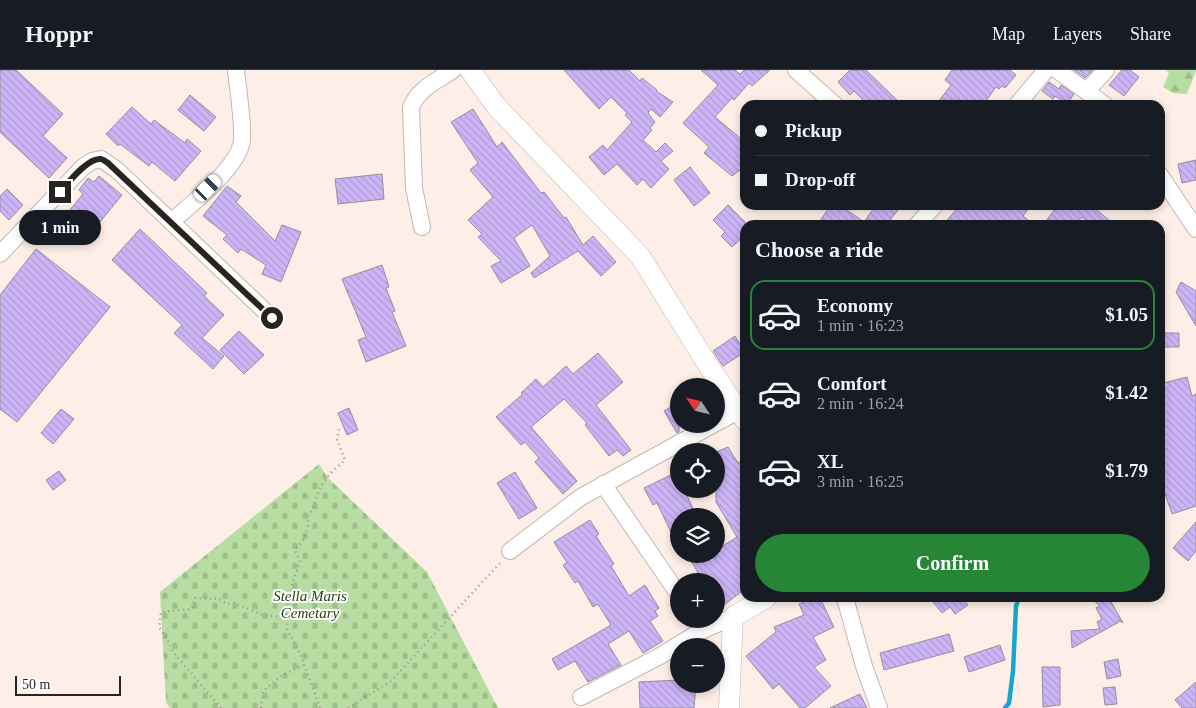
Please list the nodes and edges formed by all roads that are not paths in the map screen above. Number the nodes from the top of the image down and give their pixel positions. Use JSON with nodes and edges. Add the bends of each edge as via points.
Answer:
{"nodes":[{"id":1,"x":236,"y":70,"type":"edge"},
{"id":2,"x":453,"y":70,"type":"edge"},
{"id":3,"x":470,"y":70,"type":"edge"},
{"id":4,"x":796,"y":70,"type":"edge"},
{"id":5,"x":1046,"y":70,"type":"edge"},
{"id":6,"x":1057,"y":70,"type":"edge"},
{"id":7,"x":1106,"y":70,"type":"edge"},
{"id":8,"x":1087,"y":91,"type":"junction"},
{"id":9,"x":829,"y":100,"type":"edge"},
{"id":10,"x":1021,"y":100,"type":"edge"},
{"id":11,"x":1099,"y":100,"type":"edge"},
{"id":12,"x":1165,"y":182,"type":"edge"},
{"id":13,"x":930,"y":210,"type":"edge"},
{"id":14,"x":922,"y":220,"type":"edge"},
{"id":15,"x":171,"y":222,"type":"junction"},
{"id":16,"x":422,"y":226,"type":"dead end"},
{"id":17,"x":1196,"y":229,"type":"edge"},
{"id":18,"x":0,"y":254,"type":"edge"},
{"id":19,"x":272,"y":318,"type":"dead end"},
{"id":20,"x":740,"y":412,"type":"edge"},
{"id":21,"x":740,"y":416,"type":"edge"},
{"id":22,"x":725,"y":420,"type":"edge"},
{"id":23,"x":697,"y":433,"type":"edge"},
{"id":24,"x":604,"y":484,"type":"junction"},
{"id":25,"x":510,"y":551,"type":"road end"},
{"id":26,"x":670,"y":582,"type":"edge"},
{"id":27,"x":759,"y":602,"type":"edge"},
{"id":28,"x":846,"y":602,"type":"edge"},
{"id":29,"x":733,"y":617,"type":"junction"},
{"id":30,"x":725,"y":619,"type":"edge"},
{"id":31,"x":693,"y":628,"type":"edge"},
{"id":32,"x":581,"y":697,"type":"dead end"},
{"id":33,"x":729,"y":708,"type":"edge"},
{"id":34,"x":879,"y":708,"type":"edge"}],
"edges":[{"from":1,"to":15,"type":"street","via":[[242,139],[239,154]]},
{"from":2,"to":16,"type":"street","via":[[420,92],[411,108],[414,188]]},
{"from":3,"to":20,"type":"street","via":[[496,106],[640,256]]},
{"from":4,"to":9,"type":"street"},
{"from":5,"to":10,"type":"street"},
{"from":6,"to":8,"type":"street"},
{"from":7,"to":8,"type":"street"},
{"from":8,"to":11,"type":"street"},
{"from":12,"to":17,"type":"street"},
{"from":13,"to":14,"type":"street"},
{"from":15,"to":18,"type":"street","via":[[101,159],[83,167]]},
{"from":15,"to":19,"type":"street"},
{"from":21,"to":22,"type":"street"},
{"from":23,"to":24,"type":"street"},
{"from":24,"to":25,"type":"street","via":[[581,497]]},
{"from":24,"to":26,"type":"street"},
{"from":27,"to":29,"type":"street"},
{"from":28,"to":34,"type":"street"},
{"from":29,"to":30,"type":"street"},
{"from":29,"to":33,"type":"street"},
{"from":31,"to":32,"type":"street","via":[[652,660]]}]}
